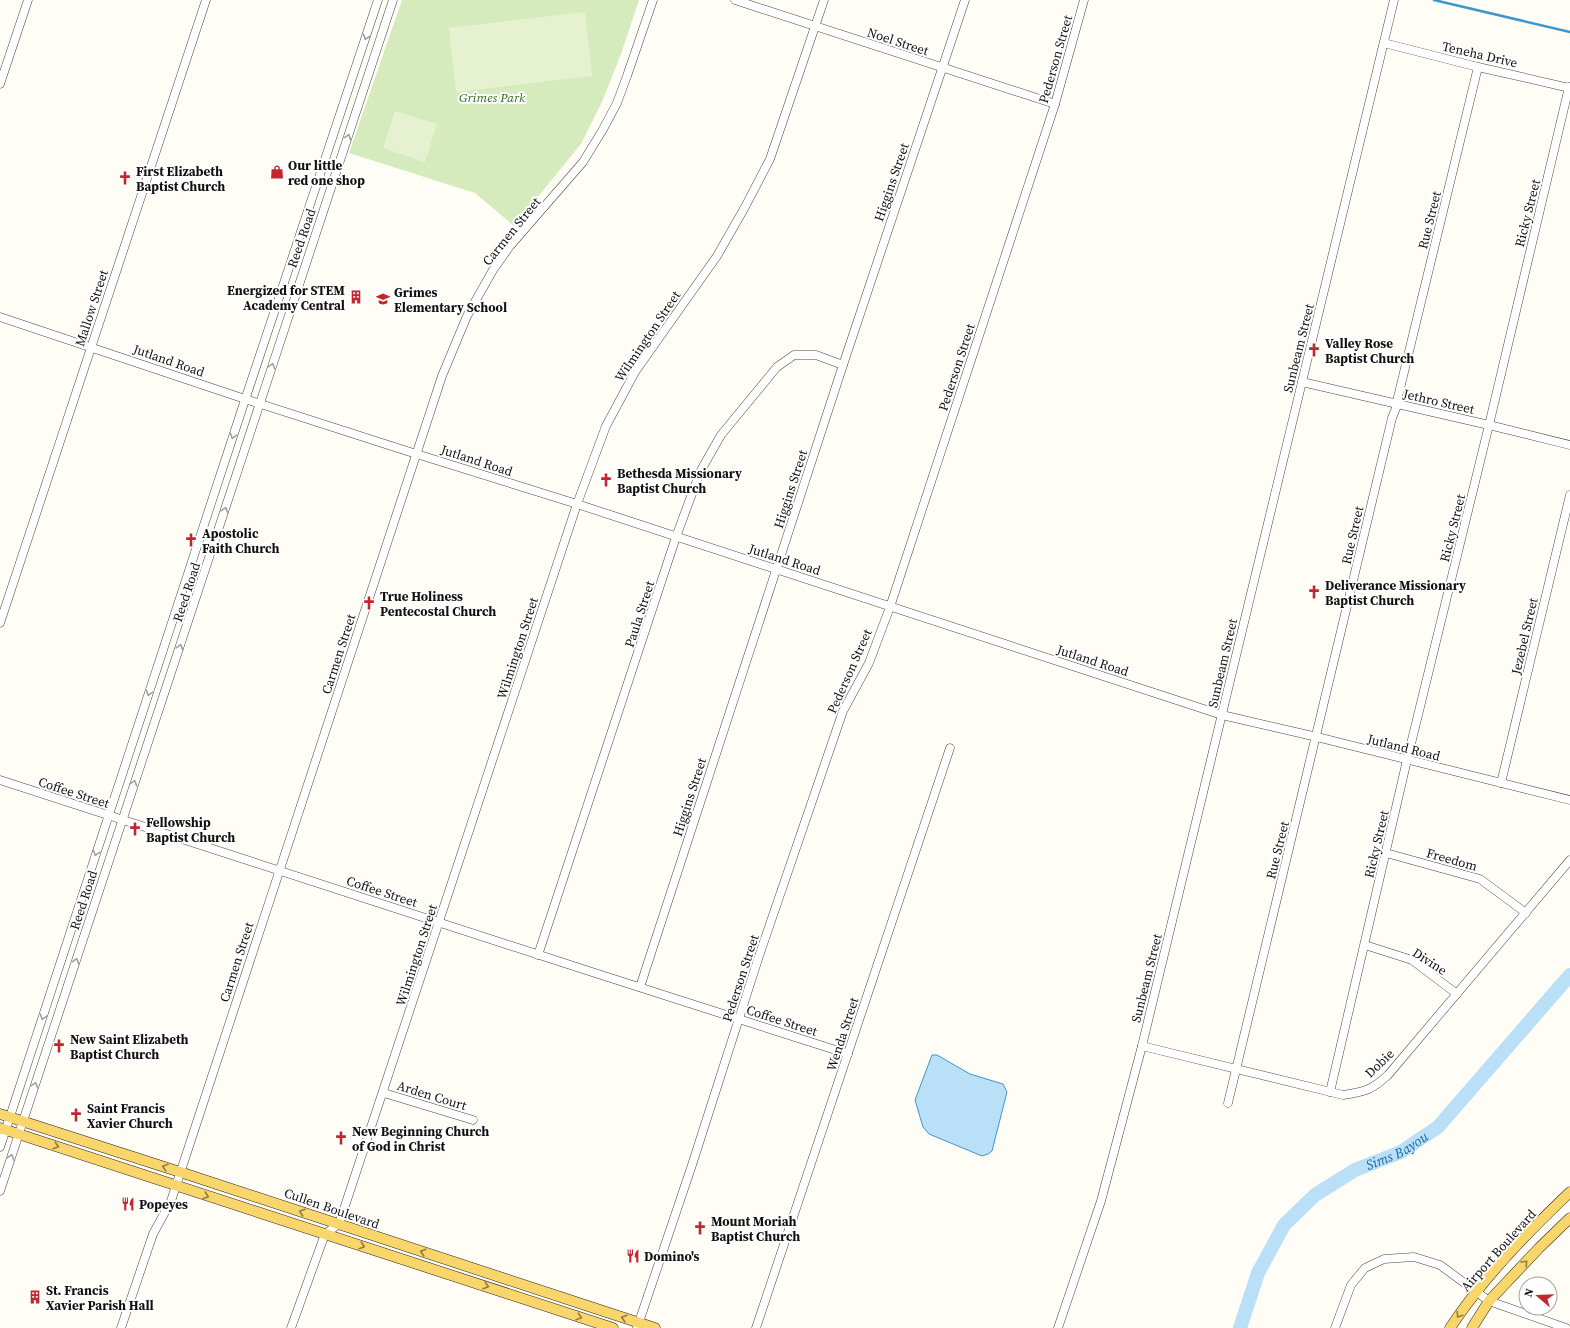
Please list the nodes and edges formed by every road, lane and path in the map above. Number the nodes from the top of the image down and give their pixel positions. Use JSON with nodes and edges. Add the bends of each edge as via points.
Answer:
{"nodes":[{"id":1,"x":28,"y":0,"type":"edge"},
{"id":2,"x":206,"y":0,"type":"edge"},
{"id":3,"x":378,"y":0,"type":"edge"},
{"id":4,"x":393,"y":0,"type":"edge"},
{"id":5,"x":653,"y":0,"type":"edge"},
{"id":6,"x":735,"y":0,"type":"edge"},
{"id":7,"x":824,"y":0,"type":"edge"},
{"id":8,"x":965,"y":0,"type":"edge"},
{"id":9,"x":1084,"y":0,"type":"edge"},
{"id":10,"x":1394,"y":0,"type":"edge"},
{"id":11,"x":372,"y":20,"type":"junction"},
{"id":12,"x":384,"y":25,"type":"junction"},
{"id":13,"x":816,"y":26,"type":"junction"},
{"id":14,"x":1384,"y":43,"type":"junction"},
{"id":15,"x":1478,"y":67,"type":"junction"},
{"id":16,"x":942,"y":68,"type":"junction"},
{"id":17,"x":0,"y":84,"type":"edge"},
{"id":18,"x":1570,"y":87,"type":"edge"},
{"id":19,"x":1055,"y":104,"type":"junction"},
{"id":20,"x":323,"y":166,"type":"junction"},
{"id":21,"x":337,"y":171,"type":"junction"},
{"id":22,"x":289,"y":268,"type":"junction"},
{"id":23,"x":303,"y":272,"type":"junction"},
{"id":24,"x":0,"y":317,"type":"edge"},
{"id":25,"x":91,"y":346,"type":"junction"},
{"id":26,"x":843,"y":365,"type":"junction"},
{"id":27,"x":1302,"y":382,"type":"junction"},
{"id":28,"x":245,"y":399,"type":"junction"},
{"id":29,"x":1398,"y":403,"type":"junction"},
{"id":30,"x":260,"y":404,"type":"junction"},
{"id":31,"x":1489,"y":425,"type":"junction"},
{"id":32,"x":1570,"y":445,"type":"edge"},
{"id":33,"x":416,"y":453,"type":"junction"},
{"id":34,"x":1570,"y":495,"type":"edge"},
{"id":35,"x":577,"y":504,"type":"junction"},
{"id":36,"x":206,"y":521,"type":"junction"},
{"id":37,"x":220,"y":526,"type":"junction"},
{"id":38,"x":676,"y":537,"type":"junction"},
{"id":39,"x":777,"y":569,"type":"junction"},
{"id":40,"x":890,"y":606,"type":"junction"},
{"id":41,"x":0,"y":623,"type":"edge"},
{"id":42,"x":161,"y":656,"type":"junction"},
{"id":43,"x":176,"y":661,"type":"junction"},
{"id":44,"x":1222,"y":715,"type":"junction"},
{"id":45,"x":1317,"y":737,"type":"junction"},
{"id":46,"x":950,"y":748,"type":"dead end"},
{"id":47,"x":1407,"y":760,"type":"junction"},
{"id":48,"x":0,"y":780,"type":"edge"},
{"id":49,"x":1501,"y":783,"type":"junction"},
{"id":50,"x":1570,"y":800,"type":"edge"},
{"id":51,"x":108,"y":816,"type":"junction"},
{"id":52,"x":122,"y":820,"type":"junction"},
{"id":53,"x":1386,"y":853,"type":"junction"},
{"id":54,"x":1570,"y":860,"type":"edge"},
{"id":55,"x":279,"y":871,"type":"junction"},
{"id":56,"x":1526,"y":913,"type":"junction"},
{"id":57,"x":439,"y":922,"type":"junction"},
{"id":58,"x":1365,"y":945,"type":"junction"},
{"id":59,"x":538,"y":955,"type":"junction"},
{"id":60,"x":640,"y":987,"type":"junction"},
{"id":61,"x":1457,"y":994,"type":"junction"},
{"id":62,"x":50,"y":995,"type":"junction"},
{"id":63,"x":63,"y":1000,"type":"junction"},
{"id":64,"x":740,"y":1019,"type":"junction"},
{"id":65,"x":1142,"y":1046,"type":"junction"},
{"id":66,"x":848,"y":1054,"type":"junction"},
{"id":67,"x":1237,"y":1070,"type":"junction"},
{"id":68,"x":1330,"y":1092,"type":"junction"},
{"id":69,"x":384,"y":1093,"type":"junction"},
{"id":70,"x":1228,"y":1102,"type":"dead end"},
{"id":71,"x":5,"y":1116,"type":"edge"},
{"id":72,"x":474,"y":1120,"type":"dead end"},
{"id":73,"x":23,"y":1122,"type":"junction"},
{"id":74,"x":3,"y":1129,"type":"edge"},
{"id":75,"x":19,"y":1134,"type":"junction"},
{"id":76,"x":0,"y":1147,"type":"edge"},
{"id":77,"x":180,"y":1172,"type":"junction"},
{"id":78,"x":176,"y":1185,"type":"junction"},
{"id":79,"x":0,"y":1191,"type":"edge"},
{"id":80,"x":1570,"y":1192,"type":"edge"},
{"id":81,"x":1570,"y":1218,"type":"edge"},
{"id":82,"x":339,"y":1224,"type":"junction"},
{"id":83,"x":325,"y":1234,"type":"junction"},
{"id":84,"x":448,"y":1260,"type":"junction"},
{"id":85,"x":445,"y":1273,"type":"junction"},
{"id":86,"x":540,"y":1290,"type":"junction"},
{"id":87,"x":1476,"y":1292,"type":"junction"},
{"id":88,"x":1488,"y":1301,"type":"junction"},
{"id":89,"x":544,"y":1305,"type":"junction"},
{"id":90,"x":638,"y":1325,"type":"edge"},
{"id":91,"x":121,"y":1328,"type":"edge"},
{"id":92,"x":291,"y":1328,"type":"edge"},
{"id":93,"x":614,"y":1328,"type":"edge"},
{"id":94,"x":655,"y":1328,"type":"edge"},
{"id":95,"x":756,"y":1328,"type":"edge"},
{"id":96,"x":1058,"y":1328,"type":"edge"},
{"id":97,"x":1335,"y":1328,"type":"edge"},
{"id":98,"x":1450,"y":1328,"type":"edge"},
{"id":99,"x":1472,"y":1328,"type":"edge"},
{"id":100,"x":1566,"y":1328,"type":"edge"}],
"edges":[{"from":1,"to":17,"type":"street"},
{"from":2,"to":25,"type":"street","name":"Mallow Street"},
{"from":3,"to":11,"type":"street","name":"Reed Road"},
{"from":4,"to":12,"type":"street","name":"Reed Road"},
{"from":5,"to":33,"type":"street","name":"Carmen Street","via":[[625,83],[602,131],[578,168],[510,246],[467,316],[442,376]]},
{"from":6,"to":13,"type":"street","name":"Noel Street"},
{"from":7,"to":13,"type":"street","name":"Wilmington Street"},
{"from":8,"to":16,"type":"street","name":"Higgins Street"},
{"from":9,"to":19,"type":"street","name":"Pederson Street"},
{"from":10,"to":14,"type":"street","name":"Sunbeam Street"},
{"from":11,"to":12,"type":"street"},
{"from":11,"to":20,"type":"street","name":"Reed Road","one_way":true},
{"from":21,"to":12,"type":"street","name":"Reed Road","one_way":true},
{"from":13,"to":16,"type":"street","name":"Noel Street"},
{"from":13,"to":35,"type":"street","name":"Wilmington Street","via":[[770,159],[717,256],[635,372],[606,426]]},
{"from":14,"to":15,"type":"street","name":"Teneha Drive"},
{"from":14,"to":27,"type":"street","name":"Sunbeam Street"},
{"from":15,"to":18,"type":"street","name":"Teneha Drive"},
{"from":15,"to":29,"type":"street","name":"Rue Street"},
{"from":16,"to":19,"type":"street","name":"Noel Street"},
{"from":16,"to":26,"type":"street","name":"Higgins Street"},
{"from":18,"to":31,"type":"street","name":"Ricky Street"},
{"from":19,"to":40,"type":"street","name":"Pederson Street"},
{"from":20,"to":21,"type":"street"},
{"from":20,"to":22,"type":"street","name":"Reed Road"},
{"from":21,"to":23,"type":"street","name":"Reed Road"},
{"from":22,"to":23,"type":"street"},
{"from":22,"to":28,"type":"street","name":"Reed Road"},
{"from":30,"to":23,"type":"street","name":"Reed Road","one_way":true},
{"from":24,"to":25,"type":"street","name":"Jutland Road"},
{"from":25,"to":28,"type":"street","name":"Jutland Road"},
{"from":25,"to":41,"type":"street","name":"Mallow Street"},
{"from":26,"to":38,"type":"street","name":"Paula Street","via":[[816,355],[794,356],[777,367],[721,435],[700,472]]},
{"from":26,"to":39,"type":"street","name":"Higgins Street"},
{"from":27,"to":29,"type":"street","name":"Jethro Street"},
{"from":27,"to":44,"type":"street","name":"Sunbeam Street"},
{"from":28,"to":30,"type":"street","name":"Jutland Road"},
{"from":28,"to":36,"type":"street","name":"Reed Road","one_way":true},
{"from":29,"to":31,"type":"street","name":"Jethro Street"},
{"from":29,"to":45,"type":"street","name":"Rue Street","via":[[1392,418]]},
{"from":30,"to":33,"type":"street","name":"Jutland Road"},
{"from":37,"to":30,"type":"street","name":"Reed Road","one_way":true},
{"from":31,"to":32,"type":"street","name":"Jethro Street"},
{"from":31,"to":47,"type":"street","name":"Ricky Street"},
{"from":33,"to":35,"type":"street","name":"Jutland Road"},
{"from":33,"to":55,"type":"street","name":"Carmen Street"},
{"from":34,"to":49,"type":"street","name":"Jezebel Street"},
{"from":35,"to":38,"type":"street","name":"Jutland Road"},
{"from":35,"to":57,"type":"street","name":"Wilmington Street"},
{"from":36,"to":37,"type":"street"},
{"from":36,"to":42,"type":"street","name":"Reed Road"},
{"from":43,"to":37,"type":"street","name":"Reed Road","one_way":true},
{"from":38,"to":39,"type":"street","name":"Jutland Road"},
{"from":38,"to":59,"type":"street","name":"Paula Street"},
{"from":39,"to":40,"type":"street","name":"Jutland Road"},
{"from":39,"to":60,"type":"street","name":"Higgins Street"},
{"from":40,"to":44,"type":"street","name":"Jutland Road"},
{"from":40,"to":64,"type":"street","name":"Pederson Street","via":[[869,663],[843,711]]},
{"from":42,"to":43,"type":"street"},
{"from":42,"to":51,"type":"street","name":"Reed Road","one_way":true},
{"from":52,"to":43,"type":"street","name":"Reed Road","one_way":true},
{"from":44,"to":45,"type":"street","name":"Jutland Road"},
{"from":44,"to":65,"type":"street","name":"Sunbeam Street"},
{"from":45,"to":47,"type":"street","name":"Jutland Road"},
{"from":45,"to":67,"type":"street","name":"Rue Street"},
{"from":46,"to":66,"type":"street","name":"Wenda Street"},
{"from":47,"to":49,"type":"street","name":"Jutland Road"},
{"from":47,"to":53,"type":"street","name":"Ricky Street"},
{"from":48,"to":51,"type":"street","name":"Coffee Street"},
{"from":49,"to":50,"type":"street","name":"Jutland Road"},
{"from":51,"to":52,"type":"street","name":"Coffee Street"},
{"from":51,"to":62,"type":"street","name":"Reed Road","one_way":true},
{"from":52,"to":55,"type":"street","name":"Coffee Street"},
{"from":63,"to":52,"type":"street","name":"Reed Road","one_way":true},
{"from":53,"to":56,"type":"street","name":"Freedom","via":[[1480,879]]},
{"from":53,"to":58,"type":"street","name":"Ricky Street"},
{"from":54,"to":56,"type":"street","name":"Dobie"},
{"from":55,"to":57,"type":"street","name":"Coffee Street"},
{"from":55,"to":77,"type":"street","name":"Carmen Street"},
{"from":56,"to":61,"type":"street","name":"Dobie"},
{"from":57,"to":59,"type":"street","name":"Coffee Street"},
{"from":57,"to":69,"type":"street","name":"Wilmington Street"},
{"from":58,"to":61,"type":"street","name":"Divine","via":[[1412,960]]},
{"from":58,"to":68,"type":"street","name":"Ricky Street"},
{"from":59,"to":60,"type":"street","name":"Coffee Street"},
{"from":60,"to":64,"type":"street","name":"Coffee Street"},
{"from":61,"to":68,"type":"street","name":"Dobie","via":[[1376,1086],[1344,1095]]},
{"from":62,"to":63,"type":"street"},
{"from":62,"to":71,"type":"street","name":"Reed Road","one_way":true},
{"from":73,"to":63,"type":"street","name":"Reed Road","one_way":true},
{"from":64,"to":66,"type":"street","name":"Coffee Street"},
{"from":64,"to":90,"type":"street","name":"Pederson Street"},
{"from":65,"to":67,"type":"street","name":"Dobie"},
{"from":65,"to":96,"type":"street","name":"Sunbeam Street","via":[[1101,1201]]},
{"from":66,"to":95,"type":"street","name":"Wenda Street"},
{"from":67,"to":68,"type":"street","name":"Dobie"},
{"from":67,"to":70,"type":"street","name":"Rue Street"},
{"from":69,"to":72,"type":"street","name":"Arden Court"},
{"from":69,"to":82,"type":"street","name":"Wilmington Street"},
{"from":71,"to":73,"type":"main road","name":"Cullen Boulevard"},
{"from":71,"to":74,"type":"street","name":"Reed Road"},
{"from":73,"to":75,"type":"street","name":"Reed Road"},
{"from":77,"to":73,"type":"main road","name":"Cullen Boulevard","one_way":true},
{"from":74,"to":75,"type":"main road","name":"Cullen Boulevard"},
{"from":74,"to":76,"type":"street","name":"Reed Road"},
{"from":75,"to":78,"type":"main road","name":"Cullen Boulevard","one_way":true},
{"from":79,"to":75,"type":"street","name":"Reed Road","one_way":true},
{"from":77,"to":78,"type":"street","name":"Carmen Street"},
{"from":82,"to":77,"type":"main road","name":"Cullen Boulevard","one_way":true},
{"from":78,"to":83,"type":"main road","name":"Cullen Boulevard","one_way":true},
{"from":78,"to":91,"type":"street","name":"Carmen Street","via":[[171,1201],[153,1234]]},
{"from":80,"to":87,"type":"main road","name":"Airport Boulevard","via":[[1525,1236]]},
{"from":88,"to":81,"type":"main road","one_way":true},
{"from":82,"to":83,"type":"street"},
{"from":84,"to":82,"type":"main road","name":"Cullen Boulevard","one_way":true},
{"from":83,"to":85,"type":"main road","name":"Cullen Boulevard","one_way":true},
{"from":83,"to":92,"type":"street"},
{"from":84,"to":85,"type":"main road"},
{"from":84,"to":86,"type":"main road","name":"Cullen Boulevard"},
{"from":85,"to":89,"type":"main road","name":"Cullen Boulevard","one_way":true},
{"from":86,"to":89,"type":"main road"},
{"from":90,"to":86,"type":"main road","name":"Cullen Boulevard","one_way":true},
{"from":87,"to":88,"type":"street"},
{"from":87,"to":97,"type":"street","via":[[1440,1265],[1414,1257],[1384,1259],[1365,1268],[1351,1285]]},
{"from":87,"to":98,"type":"main road","name":"Airport Boulevard","one_way":true},
{"from":88,"to":99,"type":"main road"},
{"from":88,"to":100,"type":"street"},
{"from":89,"to":93,"type":"main road","name":"Cullen Boulevard","one_way":true},
{"from":90,"to":94,"type":"main road","name":"Cullen Boulevard"}]}
